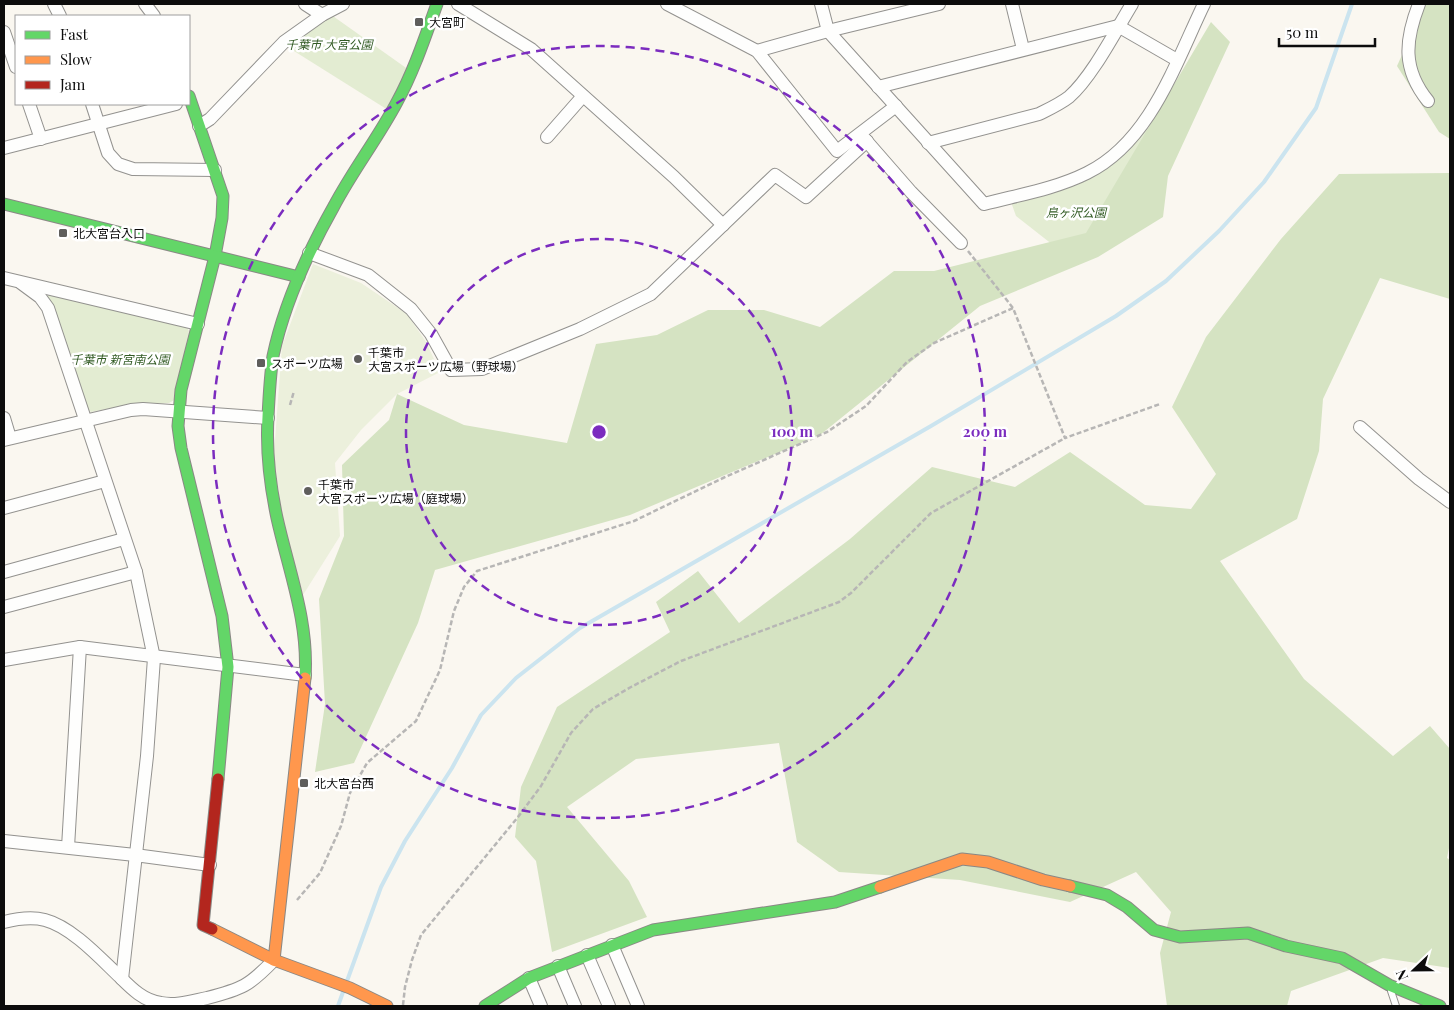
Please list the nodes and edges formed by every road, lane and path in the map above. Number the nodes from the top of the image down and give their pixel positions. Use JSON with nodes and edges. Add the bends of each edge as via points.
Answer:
{"nodes":[{"id":1,"x":145,"y":4,"type":"edge"},
{"id":2,"x":305,"y":4,"type":"edge"},
{"id":3,"x":343,"y":4,"type":"edge"},
{"id":4,"x":436,"y":4,"type":"edge"},
{"id":5,"x":458,"y":4,"type":"edge"},
{"id":6,"x":821,"y":4,"type":"edge"},
{"id":7,"x":939,"y":4,"type":"edge"},
{"id":8,"x":1012,"y":4,"type":"edge"},
{"id":9,"x":1132,"y":4,"type":"edge"},
{"id":10,"x":1204,"y":4,"type":"edge"},
{"id":11,"x":1419,"y":4,"type":"edge"},
{"id":12,"x":672,"y":5,"type":"edge"},
{"id":13,"x":153,"y":15,"type":"edge"},
{"id":14,"x":322,"y":15,"type":"junction"},
{"id":15,"x":1118,"y":26,"type":"junction"},
{"id":16,"x":828,"y":31,"type":"junction"},
{"id":17,"x":4,"y":32,"type":"edge"},
{"id":18,"x":1024,"y":49,"type":"junction"},
{"id":19,"x":757,"y":51,"type":"junction"},
{"id":20,"x":1177,"y":60,"type":"junction"},
{"id":21,"x":15,"y":64,"type":"edge"},
{"id":22,"x":878,"y":86,"type":"junction"},
{"id":23,"x":583,"y":96,"type":"junction"},
{"id":24,"x":1428,"y":101,"type":"dead end"},
{"id":25,"x":190,"y":102,"type":"edge"},
{"id":26,"x":29,"y":105,"type":"edge"},
{"id":27,"x":92,"y":105,"type":"edge"},
{"id":28,"x":172,"y":105,"type":"edge"},
{"id":29,"x":896,"y":106,"type":"junction"},
{"id":30,"x":98,"y":124,"type":"junction"},
{"id":31,"x":199,"y":126,"type":"junction"},
{"id":32,"x":546,"y":137,"type":"dead end"},
{"id":33,"x":864,"y":138,"type":"junction"},
{"id":34,"x":41,"y":139,"type":"junction"},
{"id":35,"x":928,"y":143,"type":"junction"},
{"id":36,"x":4,"y":148,"type":"edge"},
{"id":37,"x":215,"y":170,"type":"junction"},
{"id":38,"x":4,"y":204,"type":"edge"},
{"id":39,"x":723,"y":225,"type":"junction"},
{"id":40,"x":961,"y":243,"type":"joint"},
{"id":41,"x":309,"y":253,"type":"junction"},
{"id":42,"x":215,"y":256,"type":"junction"},
{"id":43,"x":300,"y":277,"type":"junction"},
{"id":44,"x":4,"y":278,"type":"edge"},
{"id":45,"x":21,"y":283,"type":"junction"},
{"id":46,"x":1013,"y":308,"type":"junction"},
{"id":47,"x":198,"y":324,"type":"junction"},
{"id":48,"x":294,"y":391,"type":"dead end"},
{"id":49,"x":1160,"y":404,"type":"dead end"},
{"id":50,"x":290,"y":405,"type":"dead end"},
{"id":51,"x":179,"y":412,"type":"junction"},
{"id":52,"x":4,"y":418,"type":"edge"},
{"id":53,"x":268,"y":418,"type":"junction"},
{"id":54,"x":85,"y":421,"type":"junction"},
{"id":55,"x":1360,"y":427,"type":"dead end"},
{"id":56,"x":1065,"y":438,"type":"junction"},
{"id":57,"x":7,"y":439,"type":"edge"},
{"id":58,"x":105,"y":482,"type":"junction"},
{"id":59,"x":1450,"y":502,"type":"edge"},
{"id":60,"x":4,"y":508,"type":"edge"},
{"id":61,"x":124,"y":539,"type":"junction"},
{"id":62,"x":4,"y":572,"type":"edge"},
{"id":63,"x":136,"y":572,"type":"junction"},
{"id":64,"x":4,"y":607,"type":"edge"},
{"id":65,"x":80,"y":648,"type":"junction"},
{"id":66,"x":154,"y":658,"type":"junction"},
{"id":67,"x":4,"y":660,"type":"edge"},
{"id":68,"x":228,"y":667,"type":"junction"},
{"id":69,"x":306,"y":675,"type":"junction"},
{"id":70,"x":4,"y":841,"type":"edge"},
{"id":71,"x":68,"y":848,"type":"junction"},
{"id":72,"x":135,"y":855,"type":"junction"},
{"id":73,"x":210,"y":865,"type":"junction"},
{"id":74,"x":280,"y":920,"type":"junction"},
{"id":75,"x":4,"y":922,"type":"edge"},
{"id":76,"x":612,"y":945,"type":"junction"},
{"id":77,"x":586,"y":955,"type":"junction"},
{"id":78,"x":274,"y":960,"type":"junction"},
{"id":79,"x":558,"y":966,"type":"junction"},
{"id":80,"x":122,"y":978,"type":"junction"},
{"id":81,"x":529,"y":978,"type":"junction"},
{"id":82,"x":1389,"y":985,"type":"junction"},
{"id":83,"x":506,"y":1000,"type":"edge"},
{"id":84,"x":387,"y":1006,"type":"edge"},
{"id":85,"x":403,"y":1006,"type":"edge"},
{"id":86,"x":485,"y":1006,"type":"edge"},
{"id":87,"x":541,"y":1006,"type":"edge"},
{"id":88,"x":575,"y":1006,"type":"edge"},
{"id":89,"x":609,"y":1006,"type":"edge"},
{"id":90,"x":638,"y":1006,"type":"edge"},
{"id":91,"x":1396,"y":1006,"type":"edge"},
{"id":92,"x":1440,"y":1006,"type":"edge"}],
"edges":[{"from":1,"to":13,"type":"street"},
{"from":2,"to":14,"type":"street"},
{"from":3,"to":14,"type":"street"},
{"from":4,"to":41,"type":"street","via":[[397,102],[334,205]]},
{"from":5,"to":23,"type":"street","via":[[531,49]]},
{"from":6,"to":16,"type":"street"},
{"from":7,"to":16,"type":"street"},
{"from":8,"to":18,"type":"street"},
{"from":9,"to":15,"type":"street"},
{"from":10,"to":20,"type":"street"},
{"from":11,"to":24,"type":"street","via":[[1411,28],[1408,56],[1411,75]]},
{"from":12,"to":19,"type":"street"},
{"from":14,"to":31,"type":"street","via":[[284,42],[210,119]]},
{"from":15,"to":18,"type":"street"},
{"from":15,"to":20,"type":"street"},
{"from":15,"to":35,"type":"street","via":[[1088,75],[1069,96],[1054,106],[1039,114]]},
{"from":16,"to":19,"type":"street"},
{"from":16,"to":22,"type":"street"},
{"from":17,"to":21,"type":"street"},
{"from":18,"to":22,"type":"street"},
{"from":19,"to":33,"type":"street","via":[[837,151]]},
{"from":20,"to":35,"type":"street","via":[[1162,93],[1137,131],[1106,161],[1064,182],[984,204]]},
{"from":22,"to":29,"type":"street"},
{"from":23,"to":32,"type":"street"},
{"from":23,"to":39,"type":"street","via":[[674,176]]},
{"from":25,"to":31,"type":"street"},
{"from":26,"to":34,"type":"street"},
{"from":27,"to":30,"type":"street"},
{"from":28,"to":30,"type":"street"},
{"from":29,"to":33,"type":"street"},
{"from":29,"to":35,"type":"street"},
{"from":30,"to":34,"type":"street"},
{"from":30,"to":37,"type":"street","via":[[108,153],[118,164],[133,169]]},
{"from":31,"to":37,"type":"street"},
{"from":33,"to":39,"type":"street","via":[[806,197],[775,175]]},
{"from":33,"to":40,"type":"street"},
{"from":34,"to":36,"type":"street"},
{"from":37,"to":42,"type":"street","via":[[223,196]]},
{"from":38,"to":42,"type":"street"},
{"from":39,"to":41,"type":"street","via":[[651,294],[580,329],[482,368],[451,370],[431,334],[411,309],[368,276]]},
{"from":40,"to":46,"type":"path"},
{"from":41,"to":43,"type":"street"},
{"from":42,"to":43,"type":"street"},
{"from":42,"to":47,"type":"street"},
{"from":43,"to":53,"type":"street","via":[[282,320],[273,358]]},
{"from":44,"to":45,"type":"street"},
{"from":45,"to":47,"type":"street"},
{"from":45,"to":54,"type":"street","via":[[40,297],[48,308]]},
{"from":46,"to":56,"type":"path"},
{"from":46,"to":74,"type":"path","via":[[934,343],[907,362],[866,406],[827,432],[634,521],[477,571],[464,587],[454,611],[440,670],[416,721],[367,763],[350,793],[341,826],[320,873]]},
{"from":47,"to":51,"type":"street","via":[[181,390]]},
{"from":48,"to":50,"type":"path"},
{"from":49,"to":56,"type":"path"},
{"from":51,"to":53,"type":"street"},
{"from":51,"to":54,"type":"street","via":[[131,410]]},
{"from":51,"to":68,"type":"street","via":[[181,448],[222,616]]},
{"from":52,"to":57,"type":"street"},
{"from":53,"to":69,"type":"street","via":[[271,485],[300,604]]},
{"from":54,"to":57,"type":"street"},
{"from":54,"to":58,"type":"street"},
{"from":55,"to":59,"type":"street"},
{"from":56,"to":85,"type":"path","via":[[931,513],[839,602],[681,661],[593,709],[571,733],[541,786],[518,817],[421,935],[405,987]]},
{"from":58,"to":60,"type":"street"},
{"from":58,"to":61,"type":"street"},
{"from":61,"to":62,"type":"street"},
{"from":61,"to":63,"type":"street"},
{"from":63,"to":64,"type":"street"},
{"from":63,"to":66,"type":"street"},
{"from":65,"to":66,"type":"street"},
{"from":65,"to":67,"type":"street"},
{"from":65,"to":71,"type":"street"},
{"from":66,"to":68,"type":"street"},
{"from":66,"to":72,"type":"street"},
{"from":68,"to":69,"type":"street"},
{"from":68,"to":73,"type":"street"},
{"from":69,"to":74,"type":"street"},
{"from":70,"to":71,"type":"street"},
{"from":71,"to":72,"type":"street"},
{"from":72,"to":73,"type":"street"},
{"from":72,"to":80,"type":"street"},
{"from":73,"to":78,"type":"street","via":[[203,925]]},
{"from":74,"to":78,"type":"street"},
{"from":75,"to":80,"type":"street","via":[[45,920],[57,925],[72,934]]},
{"from":76,"to":77,"type":"street"},
{"from":76,"to":82,"type":"street","via":[[653,930],[835,902],[962,859],[988,862],[1043,880],[1107,894],[1154,930],[1180,937],[1248,934],[1342,958]]},
{"from":76,"to":90,"type":"street"},
{"from":77,"to":79,"type":"street"},
{"from":77,"to":89,"type":"street"},
{"from":78,"to":80,"type":"street","via":[[249,984],[233,992],[192,1002],[161,1003],[147,999]]},
{"from":78,"to":84,"type":"street","via":[[350,988]]},
{"from":79,"to":81,"type":"street"},
{"from":79,"to":88,"type":"street"},
{"from":81,"to":83,"type":"street"},
{"from":81,"to":87,"type":"street"},
{"from":82,"to":91,"type":"lane"},
{"from":82,"to":92,"type":"street"},
{"from":83,"to":86,"type":"street"}]}
